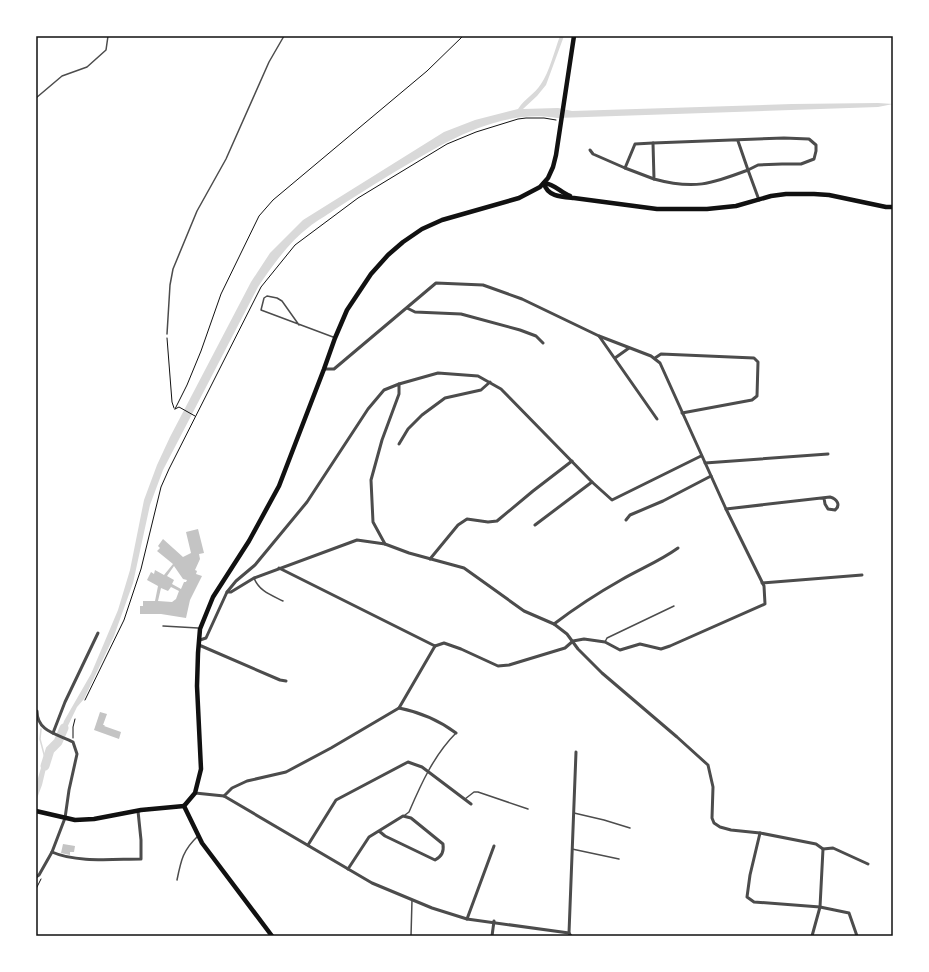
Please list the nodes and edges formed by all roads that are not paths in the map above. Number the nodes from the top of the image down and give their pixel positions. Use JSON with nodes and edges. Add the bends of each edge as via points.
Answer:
{"nodes":[{"id":1,"x":108,"y":36,"type":"edge"},
{"id":2,"x":284,"y":36,"type":"edge"},
{"id":3,"x":574,"y":36,"type":"edge"},
{"id":4,"x":36,"y":98,"type":"edge"},
{"id":5,"x":738,"y":141,"type":"junction"},
{"id":6,"x":653,"y":143,"type":"junction"},
{"id":7,"x":590,"y":150,"type":"dead end"},
{"id":8,"x":625,"y":168,"type":"junction"},
{"id":9,"x":748,"y":170,"type":"junction"},
{"id":10,"x":654,"y":179,"type":"junction"},
{"id":11,"x":544,"y":184,"type":"junction"},
{"id":12,"x":574,"y":198,"type":"junction"},
{"id":13,"x":759,"y":200,"type":"junction"},
{"id":14,"x":893,"y":207,"type":"edge"},
{"id":15,"x":407,"y":308,"type":"junction"},
{"id":16,"x":299,"y":324,"type":"junction"},
{"id":17,"x":166,"y":334,"type":"road end"},
{"id":18,"x":599,"y":336,"type":"junction"},
{"id":19,"x":335,"y":338,"type":"junction"},
{"id":20,"x":543,"y":343,"type":"dead end"},
{"id":21,"x":629,"y":348,"type":"junction"},
{"id":22,"x":615,"y":358,"type":"junction"},
{"id":23,"x":655,"y":358,"type":"junction"},
{"id":24,"x":324,"y":369,"type":"junction"},
{"id":25,"x":490,"y":382,"type":"junction"},
{"id":26,"x":399,"y":384,"type":"junction"},
{"id":27,"x":682,"y":413,"type":"junction"},
{"id":28,"x":657,"y":419,"type":"dead end"},
{"id":29,"x":399,"y":444,"type":"dead end"},
{"id":30,"x":828,"y":454,"type":"dead end"},
{"id":31,"x":701,"y":456,"type":"junction"},
{"id":32,"x":572,"y":462,"type":"junction"},
{"id":33,"x":705,"y":463,"type":"junction"},
{"id":34,"x":711,"y":476,"type":"junction"},
{"id":35,"x":592,"y":482,"type":"junction"},
{"id":36,"x":824,"y":498,"type":"junction"},
{"id":37,"x":726,"y":509,"type":"junction"},
{"id":38,"x":626,"y":520,"type":"dead end"},
{"id":39,"x":535,"y":525,"type":"dead end"},
{"id":40,"x":385,"y":544,"type":"junction"},
{"id":41,"x":678,"y":548,"type":"dead end"},
{"id":42,"x":430,"y":558,"type":"junction"},
{"id":43,"x":279,"y":568,"type":"junction"},
{"id":44,"x":862,"y":575,"type":"dead end"},
{"id":45,"x":254,"y":578,"type":"junction"},
{"id":46,"x":762,"y":583,"type":"junction"},
{"id":47,"x":227,"y":592,"type":"junction"},
{"id":48,"x":282,"y":601,"type":"dead end"},
{"id":49,"x":674,"y":606,"type":"dead end"},
{"id":50,"x":554,"y":624,"type":"junction"},
{"id":51,"x":163,"y":626,"type":"dead end"},
{"id":52,"x":200,"y":629,"type":"junction"},
{"id":53,"x":98,"y":633,"type":"dead end"},
{"id":54,"x":573,"y":641,"type":"junction"},
{"id":55,"x":199,"y":642,"type":"junction"},
{"id":56,"x":605,"y":642,"type":"junction"},
{"id":57,"x":435,"y":646,"type":"junction"},
{"id":58,"x":286,"y":681,"type":"dead end"},
{"id":59,"x":399,"y":708,"type":"junction"},
{"id":60,"x":37,"y":711,"type":"dead end"},
{"id":61,"x":52,"y":732,"type":"junction"},
{"id":62,"x":456,"y":733,"type":"joint"},
{"id":63,"x":576,"y":752,"type":"dead end"},
{"id":64,"x":428,"y":772,"type":"junction"},
{"id":65,"x":195,"y":793,"type":"junction"},
{"id":66,"x":224,"y":796,"type":"junction"},
{"id":67,"x":465,"y":799,"type":"junction"},
{"id":68,"x":471,"y":804,"type":"dead end"},
{"id":69,"x":184,"y":806,"type":"junction"},
{"id":70,"x":528,"y":808,"type":"dead end"},
{"id":71,"x":36,"y":811,"type":"edge"},
{"id":72,"x":138,"y":811,"type":"junction"},
{"id":73,"x":574,"y":813,"type":"junction"},
{"id":74,"x":403,"y":816,"type":"junction"},
{"id":75,"x":65,"y":818,"type":"junction"},
{"id":76,"x":630,"y":828,"type":"dead end"},
{"id":77,"x":379,"y":831,"type":"junction"},
{"id":78,"x":760,"y":833,"type":"junction"},
{"id":79,"x":199,"y":835,"type":"junction"},
{"id":80,"x":308,"y":845,"type":"junction"},
{"id":81,"x":494,"y":846,"type":"dead end"},
{"id":82,"x":572,"y":848,"type":"junction"},
{"id":83,"x":823,"y":849,"type":"junction"},
{"id":84,"x":52,"y":852,"type":"junction"},
{"id":85,"x":620,"y":859,"type":"dead end"},
{"id":86,"x":868,"y":864,"type":"dead end"},
{"id":87,"x":348,"y":869,"type":"junction"},
{"id":88,"x":36,"y":877,"type":"edge"},
{"id":89,"x":177,"y":880,"type":"dead end"},
{"id":90,"x":412,"y":900,"type":"junction"},
{"id":91,"x":820,"y":907,"type":"junction"},
{"id":92,"x":467,"y":919,"type":"junction"},
{"id":93,"x":494,"y":922,"type":"junction"},
{"id":94,"x":570,"y":934,"type":"edge"},
{"id":95,"x":272,"y":936,"type":"edge"},
{"id":96,"x":411,"y":936,"type":"edge"},
{"id":97,"x":492,"y":936,"type":"edge"},
{"id":98,"x":812,"y":936,"type":"edge"},
{"id":99,"x":857,"y":936,"type":"edge"}],
"edges":[{"from":1,"to":4,"type":"lane","via":[[106,50],[87,67],[62,76]]},
{"from":2,"to":17,"type":"lane","via":[[269,62],[226,159],[198,211],[173,269]]},
{"from":3,"to":11,"type":"main road","via":[[556,155]]},
{"from":5,"to":6,"type":"street"},
{"from":5,"to":9,"type":"street"},
{"from":5,"to":9,"type":"street","via":[[808,139],[816,145],[814,159],[802,164],[758,165]]},
{"from":6,"to":8,"type":"street","via":[[635,144]]},
{"from":6,"to":10,"type":"street"},
{"from":7,"to":8,"type":"street","via":[[593,154]]},
{"from":8,"to":10,"type":"street"},
{"from":9,"to":10,"type":"street","via":[[700,185],[673,184]]},
{"from":9,"to":13,"type":"street"},
{"from":11,"to":12,"type":"main road","via":[[549,184]]},
{"from":11,"to":12,"type":"main road","via":[[554,195]]},
{"from":11,"to":19,"type":"main road","via":[[518,198],[442,220],[403,242],[371,274],[358,292]]},
{"from":12,"to":13,"type":"main road","via":[[657,209],[726,208]]},
{"from":13,"to":14,"type":"main road","via":[[786,194],[829,195]]},
{"from":15,"to":18,"type":"street","via":[[436,283],[483,285],[522,299]]},
{"from":15,"to":20,"type":"street","via":[[415,312],[461,314],[520,330],[536,336]]},
{"from":15,"to":24,"type":"street","via":[[334,369]]},
{"from":16,"to":16,"type":"lane","via":[[261,310],[264,298],[267,296],[282,301]]},
{"from":16,"to":19,"type":"lane"},
{"from":18,"to":21,"type":"street"},
{"from":18,"to":22,"type":"street"},
{"from":19,"to":24,"type":"main road"},
{"from":21,"to":22,"type":"street"},
{"from":21,"to":23,"type":"street"},
{"from":22,"to":28,"type":"street"},
{"from":23,"to":27,"type":"street","via":[[660,363]]},
{"from":23,"to":27,"type":"street","via":[[661,354],[754,358],[758,362],[757,396],[752,400]]},
{"from":24,"to":52,"type":"main road","via":[[279,486],[249,541],[213,597]]},
{"from":25,"to":26,"type":"street","via":[[478,376],[438,373]]},
{"from":25,"to":29,"type":"street","via":[[481,390],[445,398],[422,415],[408,429]]},
{"from":25,"to":32,"type":"street","via":[[501,389]]},
{"from":26,"to":40,"type":"street","via":[[399,394],[371,480],[373,522]]},
{"from":26,"to":47,"type":"street","via":[[384,390],[368,409],[307,502],[255,565]]},
{"from":27,"to":31,"type":"street"},
{"from":30,"to":33,"type":"street"},
{"from":31,"to":33,"type":"street"},
{"from":31,"to":35,"type":"street","via":[[612,500]]},
{"from":32,"to":35,"type":"street"},
{"from":32,"to":42,"type":"street","via":[[497,520],[488,522],[467,519],[458,525]]},
{"from":33,"to":34,"type":"street"},
{"from":34,"to":37,"type":"street"},
{"from":34,"to":38,"type":"street","via":[[630,515]]},
{"from":35,"to":39,"type":"street"},
{"from":36,"to":36,"type":"street","via":[[828,509],[837,508],[834,498]]},
{"from":36,"to":37,"type":"street"},
{"from":37,"to":46,"type":"street"},
{"from":40,"to":42,"type":"street"},
{"from":40,"to":43,"type":"street","via":[[357,540]]},
{"from":41,"to":50,"type":"street","via":[[620,580]]},
{"from":42,"to":50,"type":"street","via":[[464,568],[524,610]]},
{"from":43,"to":45,"type":"street"},
{"from":43,"to":57,"type":"street"},
{"from":44,"to":46,"type":"street"},
{"from":45,"to":47,"type":"street"},
{"from":45,"to":48,"type":"lane","via":[[262,590]]},
{"from":46,"to":56,"type":"street","via":[[765,604],[661,649],[640,644],[620,650]]},
{"from":47,"to":55,"type":"street","via":[[206,638]]},
{"from":49,"to":56,"type":"lane","via":[[607,638]]},
{"from":50,"to":54,"type":"street"},
{"from":51,"to":52,"type":"lane"},
{"from":52,"to":55,"type":"main road"},
{"from":53,"to":61,"type":"street"},
{"from":54,"to":56,"type":"street","via":[[584,639]]},
{"from":54,"to":57,"type":"street","via":[[565,648],[498,666],[444,643]]},
{"from":54,"to":78,"type":"street","via":[[602,673],[708,765],[713,786],[714,823],[731,830]]},
{"from":55,"to":58,"type":"street"},
{"from":55,"to":65,"type":"main road","via":[[197,686],[201,768]]},
{"from":57,"to":59,"type":"street"},
{"from":59,"to":62,"type":"street","via":[[443,724]]},
{"from":59,"to":66,"type":"street","via":[[286,772],[247,781],[232,788]]},
{"from":60,"to":61,"type":"street","via":[[38,722]]},
{"from":61,"to":75,"type":"street","via":[[73,742],[77,754]]},
{"from":62,"to":64,"type":"lane","via":[[442,749]]},
{"from":63,"to":73,"type":"street"},
{"from":64,"to":67,"type":"street"},
{"from":64,"to":74,"type":"lane","via":[[409,812]]},
{"from":64,"to":80,"type":"street","via":[[408,762],[336,800]]},
{"from":65,"to":66,"type":"street"},
{"from":65,"to":69,"type":"main road"},
{"from":66,"to":80,"type":"street"},
{"from":67,"to":68,"type":"street"},
{"from":67,"to":70,"type":"lane","via":[[478,792]]},
{"from":69,"to":72,"type":"main road"},
{"from":69,"to":79,"type":"main road"},
{"from":71,"to":75,"type":"main road"},
{"from":72,"to":75,"type":"main road","via":[[94,819]]},
{"from":72,"to":84,"type":"street","via":[[141,859],[76,859]]},
{"from":73,"to":76,"type":"lane"},
{"from":73,"to":82,"type":"street"},
{"from":74,"to":77,"type":"street"},
{"from":74,"to":77,"type":"street","via":[[411,818],[443,844],[441,857],[435,860]]},
{"from":75,"to":84,"type":"street"},
{"from":77,"to":87,"type":"street","via":[[369,837]]},
{"from":78,"to":83,"type":"street","via":[[816,844]]},
{"from":78,"to":91,"type":"street","via":[[747,896],[754,902]]},
{"from":79,"to":89,"type":"lane","via":[[189,845],[181,860]]},
{"from":79,"to":95,"type":"main road","via":[[202,843]]},
{"from":80,"to":87,"type":"street"},
{"from":81,"to":92,"type":"street"},
{"from":82,"to":85,"type":"lane"},
{"from":82,"to":94,"type":"street"},
{"from":83,"to":86,"type":"street","via":[[833,848]]},
{"from":83,"to":91,"type":"street"},
{"from":84,"to":88,"type":"street"},
{"from":87,"to":90,"type":"street","via":[[372,883]]},
{"from":90,"to":92,"type":"street"},
{"from":90,"to":96,"type":"lane"},
{"from":91,"to":98,"type":"street"},
{"from":91,"to":99,"type":"street","via":[[849,913]]},
{"from":92,"to":93,"type":"street"},
{"from":93,"to":94,"type":"street"},
{"from":93,"to":97,"type":"street"}]}
